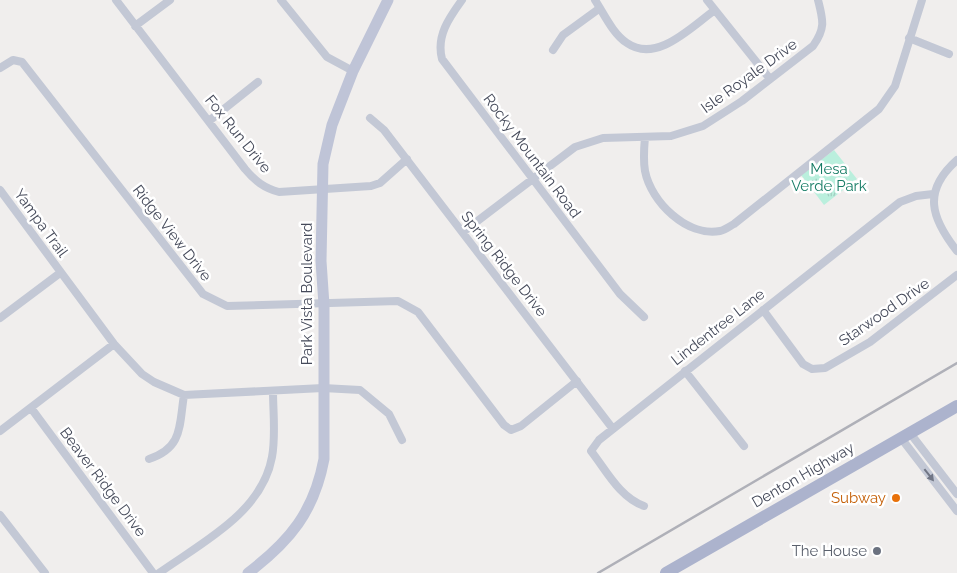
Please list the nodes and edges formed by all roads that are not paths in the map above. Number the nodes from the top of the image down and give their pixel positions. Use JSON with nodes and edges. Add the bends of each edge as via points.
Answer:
{"nodes":[{"id":1,"x":116,"y":0,"type":"edge"},
{"id":2,"x":170,"y":0,"type":"edge"},
{"id":3,"x":281,"y":0,"type":"edge"},
{"id":4,"x":388,"y":0,"type":"edge"},
{"id":5,"x":462,"y":0,"type":"edge"},
{"id":6,"x":595,"y":0,"type":"edge"},
{"id":7,"x":707,"y":0,"type":"edge"},
{"id":8,"x":818,"y":0,"type":"edge"},
{"id":9,"x":922,"y":0,"type":"edge"},
{"id":10,"x":600,"y":8,"type":"junction"},
{"id":11,"x":715,"y":10,"type":"junction"},
{"id":12,"x":135,"y":26,"type":"junction"},
{"id":13,"x":909,"y":38,"type":"junction"},
{"id":14,"x":553,"y":50,"type":"dead end"},
{"id":15,"x":949,"y":54,"type":"dead end"},
{"id":16,"x":0,"y":68,"type":"edge"},
{"id":17,"x":353,"y":71,"type":"junction"},
{"id":18,"x":770,"y":79,"type":"junction"},
{"id":19,"x":258,"y":82,"type":"dead end"},
{"id":20,"x":370,"y":118,"type":"dead end"},
{"id":21,"x":209,"y":121,"type":"junction"},
{"id":22,"x":645,"y":137,"type":"junction"},
{"id":23,"x":407,"y":159,"type":"junction"},
{"id":24,"x":957,"y":160,"type":"edge"},
{"id":25,"x":532,"y":177,"type":"junction"},
{"id":26,"x":322,"y":188,"type":"junction"},
{"id":27,"x":0,"y":190,"type":"edge"},
{"id":28,"x":933,"y":194,"type":"junction"},
{"id":29,"x":3,"y":201,"type":"edge"},
{"id":30,"x":462,"y":232,"type":"junction"},
{"id":31,"x":957,"y":251,"type":"edge"},
{"id":32,"x":60,"y":273,"type":"junction"},
{"id":33,"x":957,"y":275,"type":"edge"},
{"id":34,"x":324,"y":304,"type":"junction"},
{"id":35,"x":763,"y":310,"type":"junction"},
{"id":36,"x":644,"y":317,"type":"dead end"},
{"id":37,"x":0,"y":318,"type":"edge"},
{"id":38,"x":114,"y":344,"type":"junction"},
{"id":39,"x":685,"y":371,"type":"junction"},
{"id":40,"x":577,"y":382,"type":"junction"},
{"id":41,"x":323,"y":388,"type":"junction"},
{"id":42,"x":273,"y":391,"type":"junction"},
{"id":43,"x":184,"y":395,"type":"junction"},
{"id":44,"x":957,"y":406,"type":"edge"},
{"id":45,"x":31,"y":408,"type":"junction"},
{"id":46,"x":613,"y":429,"type":"junction"},
{"id":47,"x":0,"y":431,"type":"edge"},
{"id":48,"x":906,"y":435,"type":"junction"},
{"id":49,"x":402,"y":440,"type":"dead end"},
{"id":50,"x":744,"y":446,"type":"dead end"},
{"id":51,"x":149,"y":459,"type":"dead end"},
{"id":52,"x":956,"y":493,"type":"edge"},
{"id":53,"x":947,"y":498,"type":"junction"},
{"id":54,"x":644,"y":506,"type":"dead end"},
{"id":55,"x":957,"y":511,"type":"edge"},
{"id":56,"x":0,"y":516,"type":"edge"},
{"id":57,"x":45,"y":573,"type":"edge"},
{"id":58,"x":153,"y":573,"type":"edge"},
{"id":59,"x":159,"y":573,"type":"edge"},
{"id":60,"x":248,"y":573,"type":"edge"},
{"id":61,"x":666,"y":573,"type":"edge"}],
"edges":[{"from":1,"to":12,"type":"street","name":"Fox Run Drive"},
{"from":2,"to":12,"type":"street"},
{"from":3,"to":17,"type":"street","via":[[327,57]]},
{"from":4,"to":17,"type":"street","name":"Park Vista Boulevard"},
{"from":5,"to":25,"type":"street","name":"Rocky Mountain Road","via":[[442,32],[439,48],[442,59]]},
{"from":6,"to":10,"type":"street"},
{"from":7,"to":11,"type":"street"},
{"from":8,"to":18,"type":"street","name":"Isle Royale Drive","via":[[823,19],[821,36]]},
{"from":9,"to":13,"type":"street"},
{"from":10,"to":11,"type":"street","via":[[627,43],[646,50],[666,44]]},
{"from":10,"to":14,"type":"street","via":[[563,35]]},
{"from":11,"to":18,"type":"street"},
{"from":12,"to":21,"type":"street","name":"Fox Run Drive"},
{"from":13,"to":15,"type":"street"},
{"from":13,"to":22,"type":"street","via":[[892,92],[880,109],[766,200],[720,231],[684,224],[660,201],[644,170]]},
{"from":16,"to":34,"type":"street","name":"Ridge View Drive","via":[[13,60],[22,62],[203,294],[227,306]]},
{"from":17,"to":26,"type":"street","name":"Park Vista Boulevard","via":[[332,126],[323,164]]},
{"from":18,"to":22,"type":"street","name":"Isle Royale Drive","via":[[703,126],[672,136]]},
{"from":19,"to":21,"type":"street"},
{"from":20,"to":23,"type":"street","name":"Spring Ridge Drive"},
{"from":21,"to":26,"type":"street","name":"Fox Run Drive","via":[[256,182],[279,192]]},
{"from":22,"to":25,"type":"street","name":"Isle Royale Drive","via":[[590,141],[558,157]]},
{"from":23,"to":26,"type":"street","name":"Fox Run Drive","via":[[380,183]]},
{"from":23,"to":30,"type":"street","name":"Spring Ridge Drive"},
{"from":24,"to":28,"type":"street","via":[[941,175]]},
{"from":25,"to":30,"type":"street","name":"Isle Royale Drive"},
{"from":25,"to":36,"type":"street","name":"Rocky Mountain Road","via":[[620,294]]},
{"from":26,"to":34,"type":"street","name":"Park Vista Boulevard"},
{"from":27,"to":29,"type":"street","name":"Yampa Trail"},
{"from":28,"to":31,"type":"street","via":[[938,222]]},
{"from":28,"to":35,"type":"street","name":"Lindentree Lane","via":[[900,202]]},
{"from":29,"to":32,"type":"street","name":"Yampa Trail"},
{"from":30,"to":40,"type":"street","name":"Spring Ridge Drive"},
{"from":32,"to":37,"type":"street"},
{"from":32,"to":38,"type":"street","name":"Yampa Trail"},
{"from":33,"to":35,"type":"street","name":"Starwood Drive","via":[[870,342],[825,368],[812,369],[804,364]]},
{"from":34,"to":40,"type":"street","name":"Ridge View Drive","via":[[398,301],[418,312],[511,430],[521,426]]},
{"from":34,"to":41,"type":"street","name":"Park Vista Boulevard"},
{"from":35,"to":39,"type":"street","name":"Lindentree Lane"},
{"from":38,"to":43,"type":"street","name":"Yampa Trail","via":[[142,374]]},
{"from":38,"to":45,"type":"street"},
{"from":39,"to":46,"type":"street","name":"Lindentree Lane"},
{"from":39,"to":50,"type":"street"},
{"from":40,"to":46,"type":"street","name":"Spring Ridge Drive"},
{"from":41,"to":42,"type":"street"},
{"from":41,"to":49,"type":"street","via":[[360,390],[389,414]]},
{"from":41,"to":60,"type":"street","name":"Park Vista Boulevard","via":[[324,459],[316,492],[298,526],[272,555]]},
{"from":42,"to":43,"type":"street"},
{"from":42,"to":59,"type":"street","via":[[272,456],[256,494],[228,525]]},
{"from":43,"to":51,"type":"street","via":[[176,440],[166,453]]},
{"from":44,"to":48,"type":"main road","name":"Denton Highway"},
{"from":45,"to":47,"type":"street"},
{"from":45,"to":58,"type":"street","name":"Beaver Ridge Drive"},
{"from":46,"to":54,"type":"street","name":"Lindentree Lane","via":[[598,440],[591,451],[623,493],[634,503]]},
{"from":48,"to":52,"type":"street"},
{"from":48,"to":53,"type":"street","one_way":true},
{"from":48,"to":61,"type":"main road","name":"Denton Highway"},
{"from":52,"to":53,"type":"street"},
{"from":53,"to":55,"type":"street"},
{"from":56,"to":57,"type":"street"}]}
